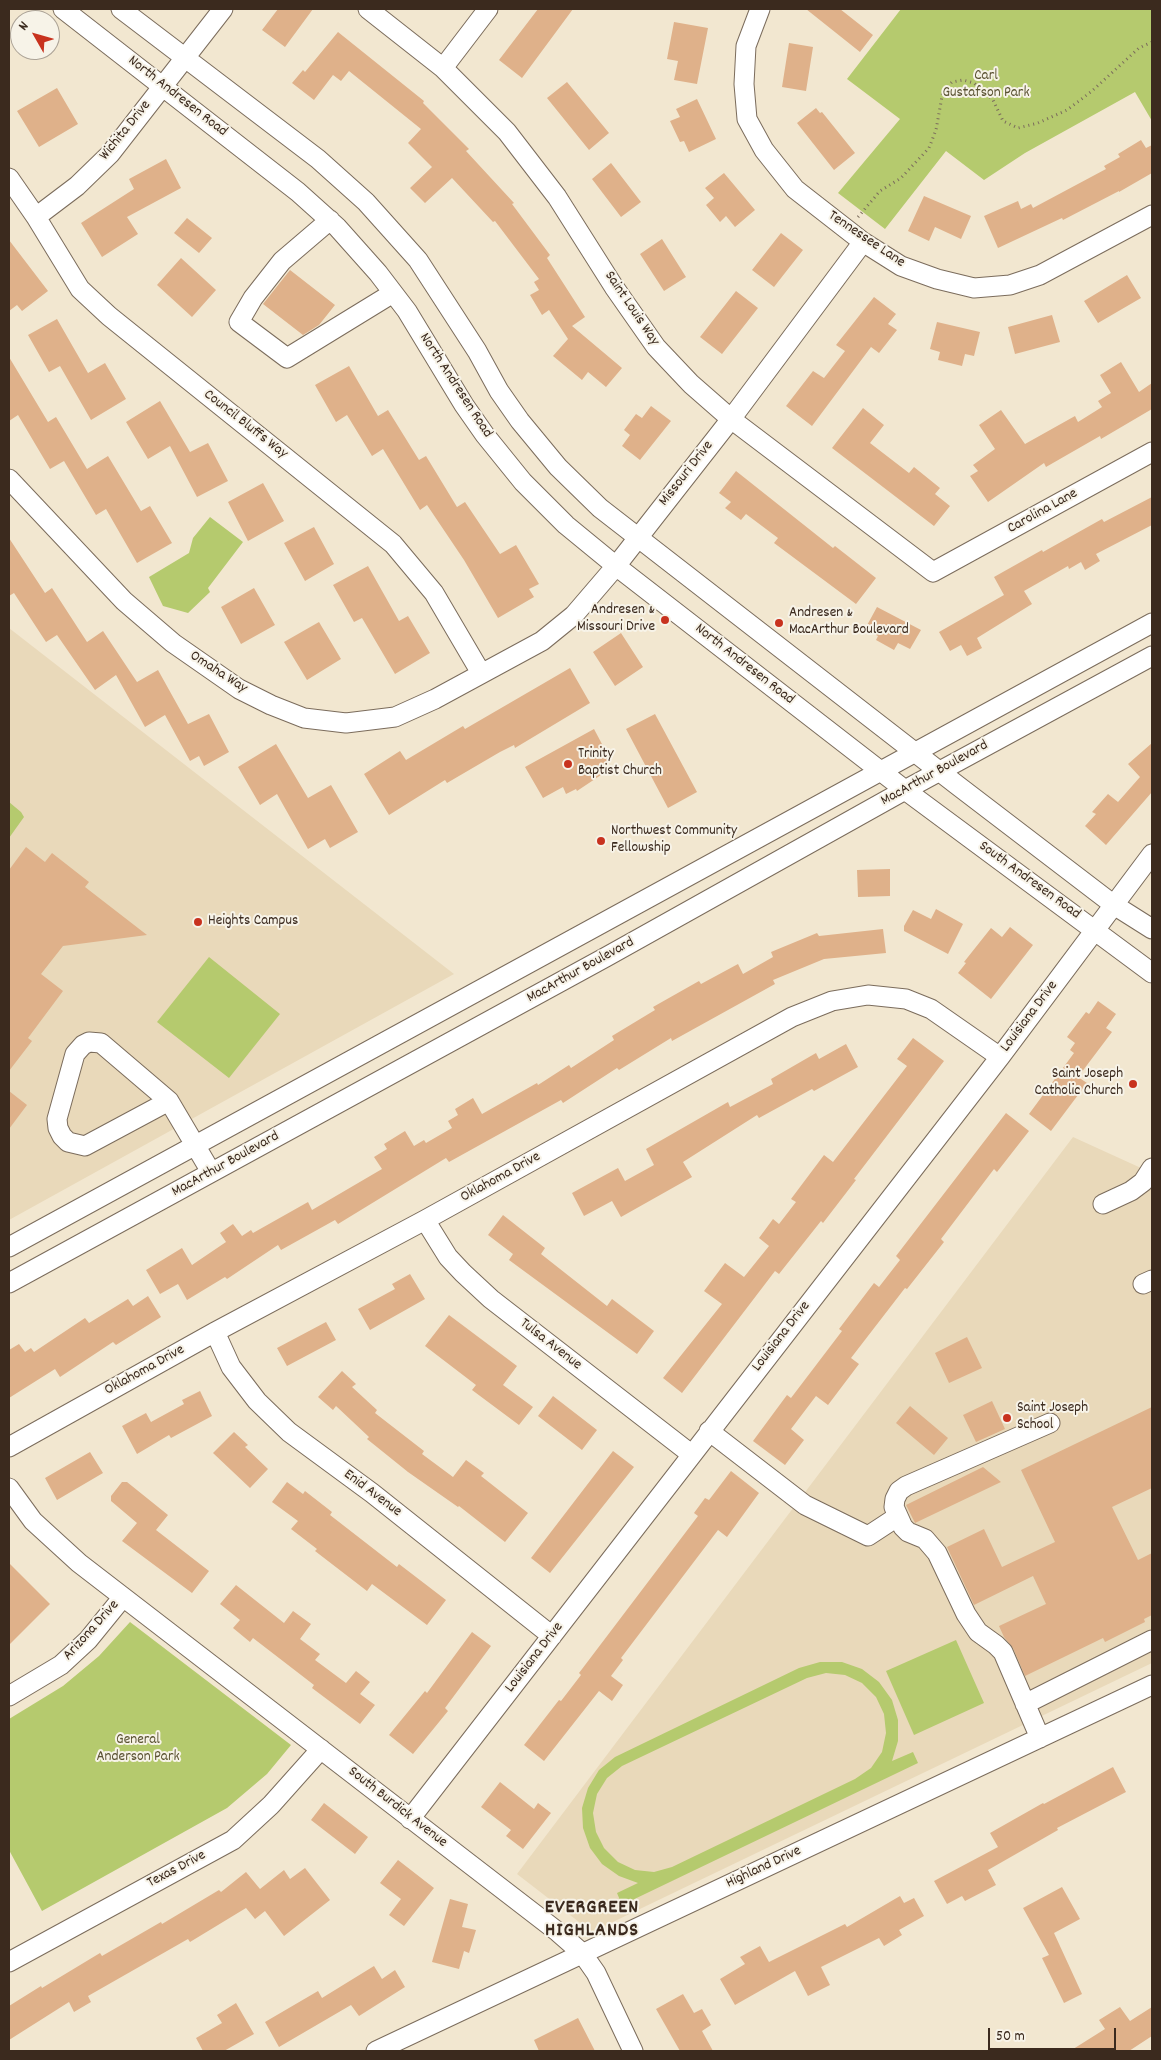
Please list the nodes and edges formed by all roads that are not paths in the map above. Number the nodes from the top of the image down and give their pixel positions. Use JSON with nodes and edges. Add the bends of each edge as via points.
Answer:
{"nodes":[{"id":1,"x":63,"y":9,"type":"edge"},
{"id":2,"x":121,"y":9,"type":"edge"},
{"id":3,"x":223,"y":9,"type":"edge"},
{"id":4,"x":368,"y":9,"type":"edge"},
{"id":5,"x":488,"y":9,"type":"edge"},
{"id":6,"x":760,"y":9,"type":"edge"},
{"id":7,"x":184,"y":58,"type":"junction"},
{"id":8,"x":443,"y":68,"type":"junction"},
{"id":9,"x":162,"y":85,"type":"junction"},
{"id":10,"x":9,"y":178,"type":"edge"},
{"id":11,"x":1152,"y":215,"type":"edge"},
{"id":12,"x":36,"y":217,"type":"junction"},
{"id":13,"x":330,"y":220,"type":"junction"},
{"id":14,"x":856,"y":236,"type":"junction"},
{"id":15,"x":393,"y":293,"type":"junction"},
{"id":16,"x":731,"y":419,"type":"junction"},
{"id":17,"x":1152,"y":452,"type":"edge"},
{"id":18,"x":9,"y":479,"type":"edge"},
{"id":19,"x":637,"y":538,"type":"junction"},
{"id":20,"x":616,"y":566,"type":"junction"},
{"id":21,"x":933,"y":572,"type":"joint"},
{"id":22,"x":1152,"y":623,"type":"edge"},
{"id":23,"x":1152,"y":656,"type":"edge"},
{"id":24,"x":481,"y":673,"type":"junction"},
{"id":25,"x":914,"y":752,"type":"junction"},
{"id":26,"x":880,"y":771,"type":"junction"},
{"id":27,"x":939,"y":772,"type":"junction"},
{"id":28,"x":905,"y":790,"type":"junction"},
{"id":29,"x":1152,"y":854,"type":"edge"},
{"id":30,"x":1114,"y":905,"type":"junction"},
{"id":31,"x":1152,"y":929,"type":"edge"},
{"id":32,"x":1096,"y":931,"type":"junction"},
{"id":33,"x":1152,"y":974,"type":"edge"},
{"id":34,"x":1000,"y":1057,"type":"junction"},
{"id":35,"x":169,"y":1101,"type":"junction"},
{"id":36,"x":196,"y":1145,"type":"junction"},
{"id":37,"x":1152,"y":1168,"type":"edge"},
{"id":38,"x":211,"y":1172,"type":"junction"},
{"id":39,"x":1103,"y":1204,"type":"dead end"},
{"id":40,"x":425,"y":1220,"type":"junction"},
{"id":41,"x":9,"y":1247,"type":"edge"},
{"id":42,"x":9,"y":1283,"type":"edge"},
{"id":43,"x":215,"y":1332,"type":"junction"},
{"id":44,"x":1050,"y":1423,"type":"dead end"},
{"id":45,"x":709,"y":1431,"type":"junction"},
{"id":46,"x":9,"y":1447,"type":"edge"},
{"id":47,"x":691,"y":1454,"type":"junction"},
{"id":48,"x":9,"y":1488,"type":"edge"},
{"id":49,"x":897,"y":1516,"type":"junction"},
{"id":50,"x":123,"y":1597,"type":"junction"},
{"id":51,"x":552,"y":1636,"type":"junction"},
{"id":52,"x":1152,"y":1640,"type":"edge"},
{"id":53,"x":1152,"y":1685,"type":"edge"},
{"id":54,"x":9,"y":1696,"type":"edge"},
{"id":55,"x":1026,"y":1704,"type":"junction"},
{"id":56,"x":1040,"y":1738,"type":"junction"},
{"id":57,"x":321,"y":1749,"type":"junction"},
{"id":58,"x":410,"y":1819,"type":"junction"},
{"id":59,"x":582,"y":1953,"type":"junction"},
{"id":60,"x":9,"y":1962,"type":"edge"},
{"id":61,"x":376,"y":2051,"type":"edge"},
{"id":62,"x":633,"y":2051,"type":"edge"}],
"edges":[{"from":1,"to":9,"type":"street","name":"North Andresen Road"},
{"from":2,"to":7,"type":"street"},
{"from":3,"to":7,"type":"street","name":"Wichita Drive"},
{"from":4,"to":8,"type":"street","name":"Saint Louis Way"},
{"from":5,"to":8,"type":"street"},
{"from":6,"to":14,"type":"street","name":"Tennessee Lane","via":[[746,46],[744,84],[747,119],[764,150],[795,189]]},
{"from":7,"to":9,"type":"street","name":"Wichita Drive"},
{"from":7,"to":19,"type":"street","via":[[318,160],[366,202],[418,260],[520,421],[558,467]]},
{"from":8,"to":16,"type":"street","name":"Saint Louis Way","via":[[506,132],[558,197],[656,348]]},
{"from":9,"to":12,"type":"street","name":"Wichita Drive","via":[[110,154],[77,186]]},
{"from":9,"to":13,"type":"street","name":"North Andresen Road"},
{"from":10,"to":12,"type":"street","name":"Council Bluffs Way"},
{"from":11,"to":14,"type":"street","name":"Tennessee Lane","via":[[1040,275],[1010,285],[974,288],[901,266]]},
{"from":12,"to":24,"type":"street","name":"Council Bluffs Way","via":[[80,289],[109,316],[393,544],[434,593]]},
{"from":13,"to":15,"type":"street","name":"North Andresen Road"},
{"from":13,"to":15,"type":"street","via":[[282,261],[239,322],[287,358]]},
{"from":14,"to":16,"type":"street","name":"Missouri Drive"},
{"from":15,"to":20,"type":"street","name":"North Andresen Road","via":[[464,405],[523,482],[566,525]]},
{"from":16,"to":19,"type":"street","name":"Missouri Drive"},
{"from":16,"to":21,"type":"street","name":"Saint Louis Way"},
{"from":17,"to":21,"type":"street","name":"Carolina Lane"},
{"from":18,"to":24,"type":"street","name":"Omaha Way","via":[[124,601],[166,637],[239,689],[270,705],[304,718],[346,723],[395,717]]},
{"from":19,"to":20,"type":"street","name":"Missouri Drive"},
{"from":19,"to":25,"type":"street"},
{"from":20,"to":24,"type":"street","name":"Missouri Drive","via":[[574,615],[542,641]]},
{"from":20,"to":26,"type":"street","name":"North Andresen Road"},
{"from":22,"to":25,"type":"street","name":"MacArthur Boulevard"},
{"from":23,"to":27,"type":"street","name":"MacArthur Boulevard"},
{"from":25,"to":26,"type":"street","name":"MacArthur Boulevard"},
{"from":25,"to":27,"type":"street"},
{"from":26,"to":28,"type":"street","name":"North Andresen Road"},
{"from":26,"to":36,"type":"street","name":"MacArthur Boulevard"},
{"from":27,"to":28,"type":"street","name":"MacArthur Boulevard"},
{"from":27,"to":30,"type":"street","name":"South Andresen Road"},
{"from":28,"to":32,"type":"street","name":"South Andresen Road"},
{"from":28,"to":38,"type":"street","name":"MacArthur Boulevard"},
{"from":29,"to":30,"type":"street","name":"Louisiana Drive"},
{"from":30,"to":31,"type":"street","name":"South Andresen Road"},
{"from":30,"to":32,"type":"street","name":"Louisiana Drive"},
{"from":32,"to":33,"type":"street","name":"South Andresen Road"},
{"from":32,"to":34,"type":"street","name":"Louisiana Drive"},
{"from":34,"to":40,"type":"street","name":"Oklahoma Drive","via":[[932,1009],[906,999],[868,995],[832,1001],[792,1017]]},
{"from":34,"to":45,"type":"street","name":"Louisiana Drive"},
{"from":35,"to":35,"type":"street","via":[[106,1046],[89,1042],[75,1054],[57,1119],[58,1128],[68,1142],[85,1146]]},
{"from":35,"to":36,"type":"street"},
{"from":36,"to":38,"type":"street"},
{"from":36,"to":41,"type":"street","name":"MacArthur Boulevard"},
{"from":37,"to":39,"type":"street","via":[[1143,1182],[1131,1191]]},
{"from":38,"to":42,"type":"street","name":"MacArthur Boulevard"},
{"from":40,"to":43,"type":"street","name":"Oklahoma Drive"},
{"from":40,"to":47,"type":"street","name":"Tulsa Avenue","via":[[448,1257],[491,1299]]},
{"from":43,"to":46,"type":"street","name":"Oklahoma Drive"},
{"from":43,"to":51,"type":"street","name":"Enid Avenue","via":[[231,1367],[289,1432],[372,1493]]},
{"from":44,"to":49,"type":"street","via":[[906,1486],[895,1499]]},
{"from":45,"to":47,"type":"street","name":"Louisiana Drive"},
{"from":45,"to":49,"type":"street","via":[[805,1505],[868,1536]]},
{"from":47,"to":51,"type":"street","name":"Louisiana Drive"},
{"from":48,"to":50,"type":"street","name":"South Burdick Avenue","via":[[33,1521]]},
{"from":49,"to":55,"type":"street","via":[[908,1532],[925,1539],[937,1553],[973,1625],[1003,1652]]},
{"from":50,"to":54,"type":"street","name":"Arizona Drive","via":[[88,1640],[61,1665]]},
{"from":50,"to":57,"type":"street","name":"South Burdick Avenue"},
{"from":51,"to":58,"type":"street","name":"Louisiana Drive"},
{"from":52,"to":55,"type":"street"},
{"from":53,"to":56,"type":"street","name":"Highland Drive"},
{"from":55,"to":56,"type":"street"},
{"from":56,"to":59,"type":"street","name":"Highland Drive"},
{"from":57,"to":58,"type":"street","name":"South Burdick Avenue"},
{"from":57,"to":60,"type":"street","name":"Texas Drive","via":[[265,1811],[233,1840]]},
{"from":58,"to":59,"type":"street","name":"South Burdick Avenue"},
{"from":59,"to":61,"type":"street","name":"Highland Drive"},
{"from":59,"to":62,"type":"street","name":"South Burdick Avenue","via":[[596,1973]]}]}
